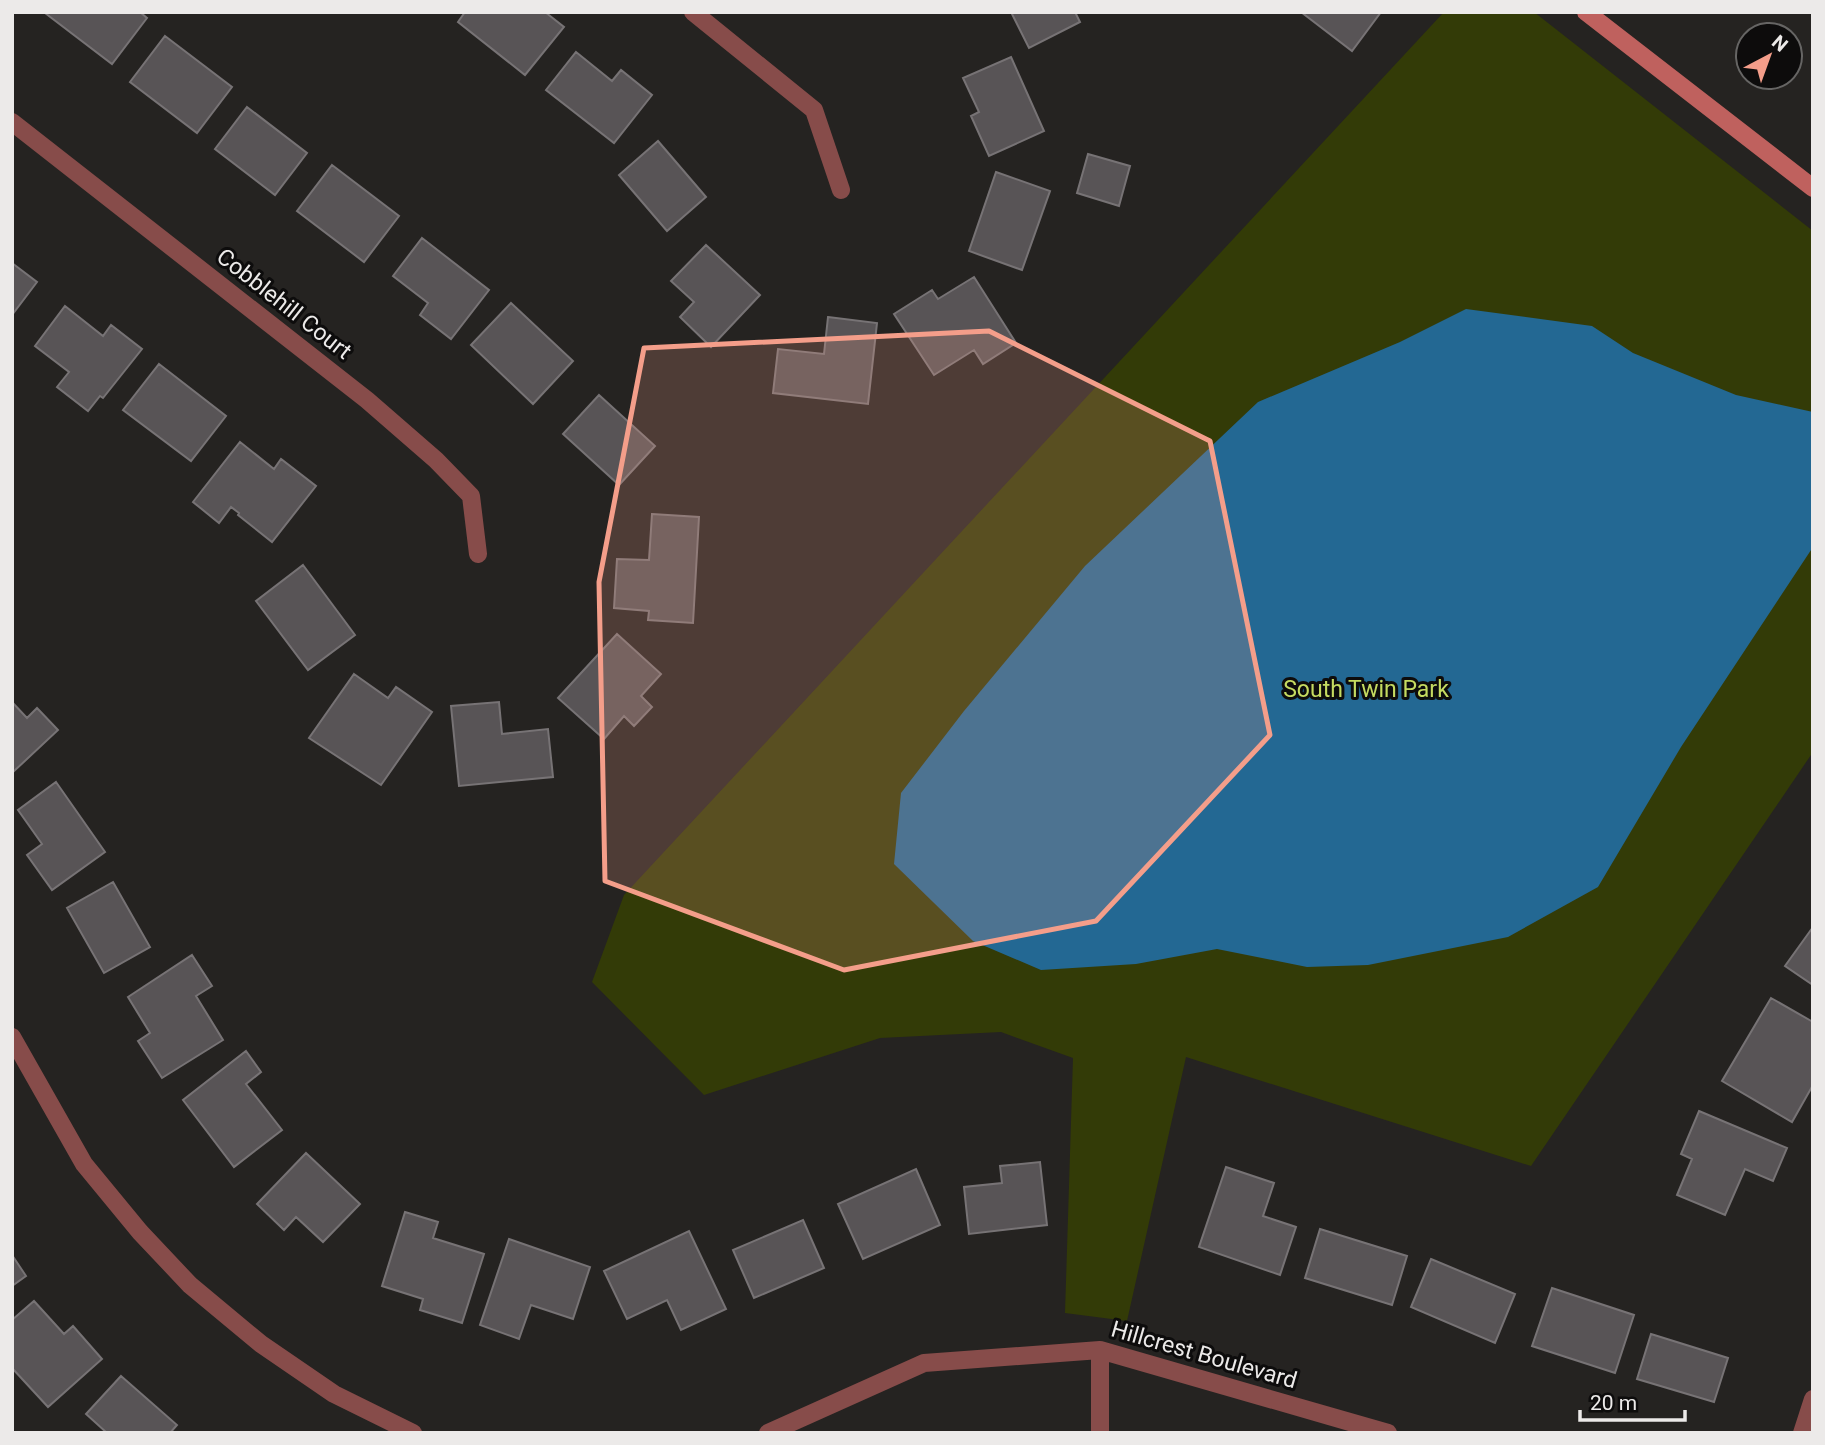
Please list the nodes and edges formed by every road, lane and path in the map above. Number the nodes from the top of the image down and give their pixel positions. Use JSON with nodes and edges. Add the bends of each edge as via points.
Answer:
{"nodes":[{"id":1,"x":694,"y":12,"type":"edge"},
{"id":2,"x":1586,"y":12,"type":"edge"},
{"id":3,"x":12,"y":122,"type":"edge"},
{"id":4,"x":1813,"y":188,"type":"edge"},
{"id":5,"x":841,"y":190,"type":"dead end"},
{"id":6,"x":478,"y":554,"type":"dead end"},
{"id":7,"x":12,"y":1037,"type":"edge"},
{"id":8,"x":1100,"y":1350,"type":"junction"},
{"id":9,"x":1813,"y":1399,"type":"edge"},
{"id":10,"x":413,"y":1433,"type":"edge"},
{"id":11,"x":768,"y":1433,"type":"edge"},
{"id":12,"x":1100,"y":1433,"type":"edge"},
{"id":13,"x":1388,"y":1433,"type":"edge"},
{"id":14,"x":1802,"y":1433,"type":"edge"}],
"edges":[{"from":1,"to":5,"type":"street","via":[[814,110]]},
{"from":2,"to":4,"type":"street"},
{"from":3,"to":6,"type":"street","name":"Cobblehill Court","via":[[368,400],[436,460],[471,496]]},
{"from":7,"to":10,"type":"street","via":[[84,1164],[190,1285],[261,1344],[334,1394]]},
{"from":8,"to":11,"type":"street","name":"Hillcrest Boulevard","via":[[924,1363]]},
{"from":8,"to":12,"type":"street"},
{"from":8,"to":13,"type":"street","name":"Hillcrest Boulevard"},
{"from":9,"to":14,"type":"street"}]}
